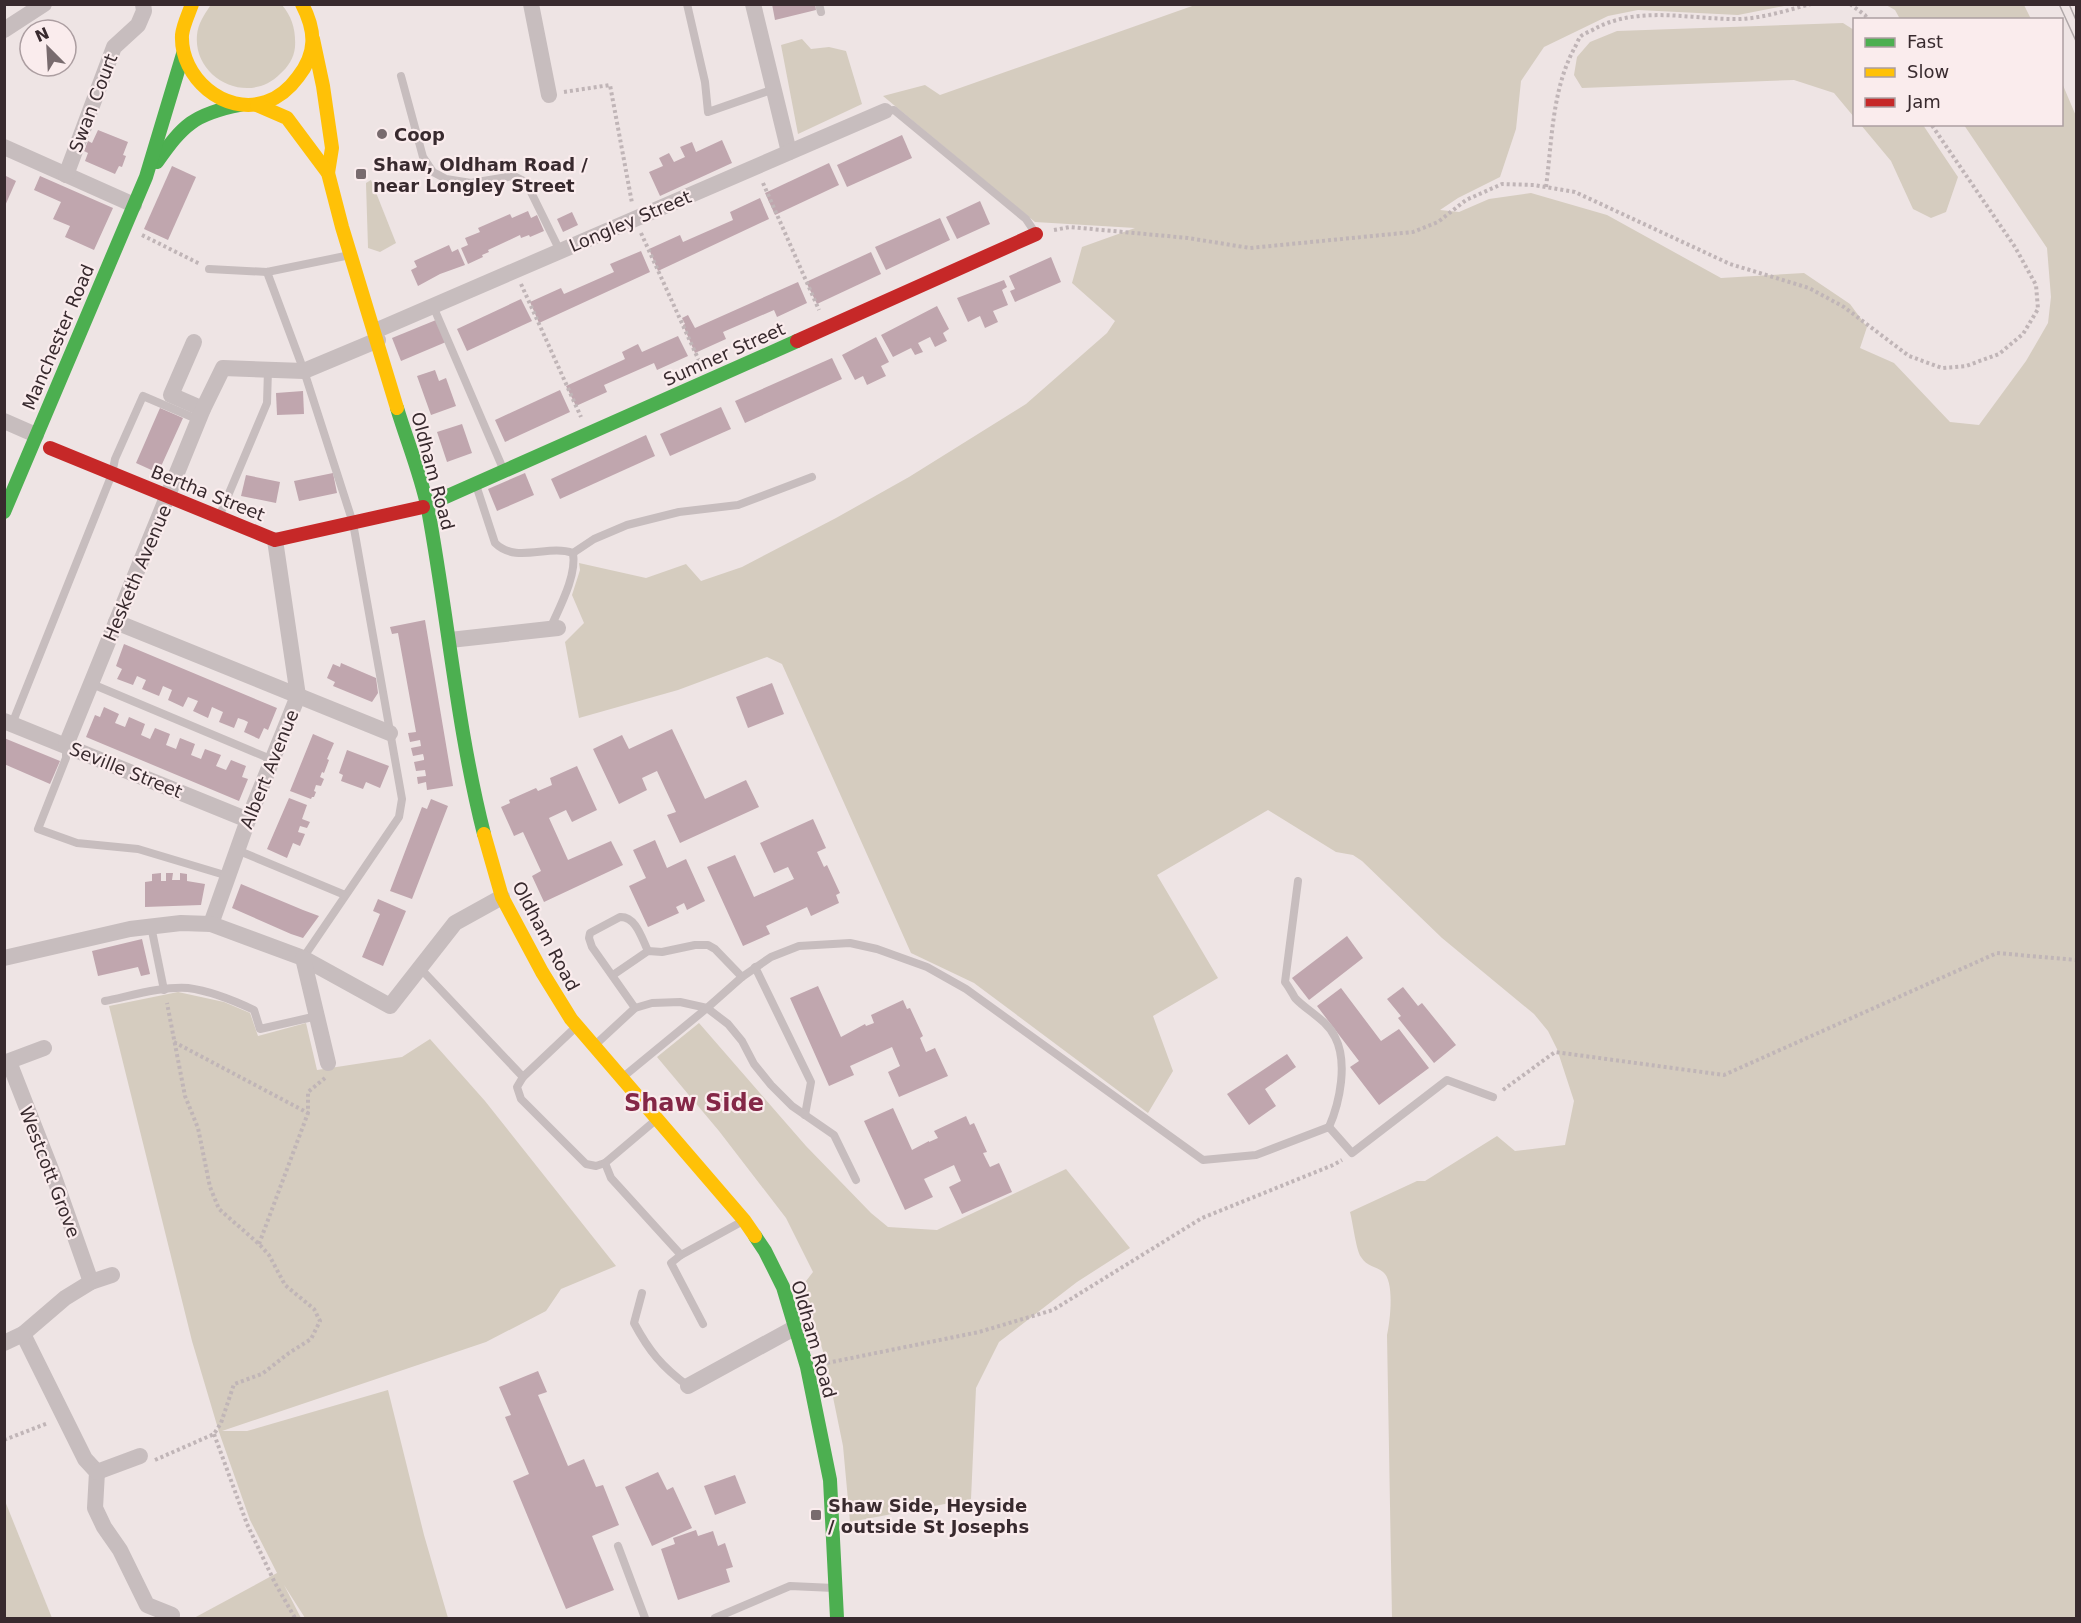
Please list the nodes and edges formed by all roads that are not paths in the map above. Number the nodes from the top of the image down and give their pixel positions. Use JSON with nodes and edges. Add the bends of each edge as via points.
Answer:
{"nodes":[{"id":1,"x":44,"y":4,"type":"edge"},
{"id":2,"x":143,"y":4,"type":"edge"},
{"id":3,"x":178,"y":4,"type":"edge"},
{"id":4,"x":192,"y":4,"type":"edge"},
{"id":5,"x":531,"y":4,"type":"edge"},
{"id":6,"x":687,"y":4,"type":"edge"},
{"id":7,"x":753,"y":4,"type":"edge"},
{"id":8,"x":303,"y":5,"type":"edge"},
{"id":9,"x":4,"y":30,"type":"edge"},
{"id":10,"x":182,"y":31,"type":"junction"},
{"id":11,"x":313,"y":37,"type":"junction"},
{"id":12,"x":183,"y":54,"type":"junction"},
{"id":13,"x":401,"y":76,"type":"dead end"},
{"id":14,"x":774,"y":89,"type":"junction"},
{"id":15,"x":549,"y":95,"type":"road end"},
{"id":16,"x":240,"y":105,"type":"junction"},
{"id":17,"x":257,"y":105,"type":"junction"},
{"id":18,"x":885,"y":111,"type":"joint"},
{"id":19,"x":4,"y":147,"type":"edge"},
{"id":20,"x":789,"y":152,"type":"junction"},
{"id":21,"x":328,"y":173,"type":"junction"},
{"id":22,"x":66,"y":175,"type":"junction"},
{"id":23,"x":146,"y":177,"type":"junction"},
{"id":24,"x":134,"y":205,"type":"junction"},
{"id":25,"x":1036,"y":234,"type":"joint"},
{"id":26,"x":560,"y":251,"type":"junction"},
{"id":27,"x":351,"y":255,"type":"junction"},
{"id":28,"x":209,"y":270,"type":"road end"},
{"id":29,"x":267,"y":272,"type":"junction"},
{"id":30,"x":433,"y":306,"type":"junction"},
{"id":31,"x":376,"y":336,"type":"junction"},
{"id":32,"x":194,"y":342,"type":"dead end"},
{"id":33,"x":268,"y":369,"type":"junction"},
{"id":34,"x":304,"y":371,"type":"junction"},
{"id":35,"x":201,"y":415,"type":"junction"},
{"id":36,"x":4,"y":421,"type":"edge"},
{"id":37,"x":36,"y":435,"type":"junction"},
{"id":38,"x":50,"y":448,"type":"dead end"},
{"id":39,"x":504,"y":472,"type":"junction"},
{"id":40,"x":112,"y":474,"type":"junction"},
{"id":41,"x":812,"y":477,"type":"dead end"},
{"id":42,"x":476,"y":484,"type":"junction"},
{"id":43,"x":169,"y":497,"type":"junction"},
{"id":44,"x":427,"y":506,"type":"junction"},
{"id":45,"x":4,"y":512,"type":"edge"},
{"id":46,"x":219,"y":517,"type":"junction"},
{"id":47,"x":353,"y":523,"type":"junction"},
{"id":48,"x":275,"y":540,"type":"junction"},
{"id":49,"x":573,"y":553,"type":"junction"},
{"id":50,"x":116,"y":622,"type":"junction"},
{"id":51,"x":554,"y":628,"type":"joint"},
{"id":52,"x":450,"y":640,"type":"junction"},
{"id":53,"x":92,"y":684,"type":"junction"},
{"id":54,"x":298,"y":696,"type":"junction"},
{"id":55,"x":8,"y":722,"type":"edge"},
{"id":56,"x":390,"y":733,"type":"junction"},
{"id":57,"x":66,"y":745,"type":"junction"},
{"id":58,"x":273,"y":760,"type":"junction"},
{"id":59,"x":248,"y":820,"type":"junction"},
{"id":60,"x":237,"y":850,"type":"junction"},
{"id":61,"x":228,"y":876,"type":"junction"},
{"id":62,"x":1298,"y":881,"type":"dead end"},
{"id":63,"x":345,"y":895,"type":"junction"},
{"id":64,"x":502,"y":897,"type":"junction"},
{"id":65,"x":211,"y":924,"type":"junction"},
{"id":66,"x":151,"y":926,"type":"junction"},
{"id":67,"x":648,"y":951,"type":"junction"},
{"id":68,"x":4,"y":958,"type":"edge"},
{"id":69,"x":303,"y":958,"type":"junction"},
{"id":70,"x":755,"y":967,"type":"junction"},
{"id":71,"x":420,"y":968,"type":"junction"},
{"id":72,"x":613,"y":975,"type":"junction"},
{"id":73,"x":742,"y":977,"type":"junction"},
{"id":74,"x":164,"y":990,"type":"junction"},
{"id":75,"x":105,"y":1000,"type":"dead end"},
{"id":76,"x":635,"y":1008,"type":"junction"},
{"id":77,"x":707,"y":1008,"type":"junction"},
{"id":78,"x":317,"y":1016,"type":"junction"},
{"id":79,"x":578,"y":1026,"type":"junction"},
{"id":80,"x":594,"y":1045,"type":"junction"},
{"id":81,"x":44,"y":1048,"type":"dead end"},
{"id":82,"x":7,"y":1062,"type":"edge"},
{"id":83,"x":328,"y":1063,"type":"road end"},
{"id":84,"x":523,"y":1077,"type":"junction"},
{"id":85,"x":623,"y":1077,"type":"junction"},
{"id":86,"x":1493,"y":1097,"type":"road end"},
{"id":87,"x":805,"y":1115,"type":"junction"},
{"id":88,"x":658,"y":1118,"type":"junction"},
{"id":89,"x":1329,"y":1127,"type":"junction"},
{"id":90,"x":605,"y":1163,"type":"junction"},
{"id":91,"x":856,"y":1180,"type":"dead end"},
{"id":92,"x":744,"y":1220,"type":"junction"},
{"id":93,"x":681,"y":1255,"type":"junction"},
{"id":94,"x":112,"y":1275,"type":"dead end"},
{"id":95,"x":91,"y":1282,"type":"junction"},
{"id":96,"x":642,"y":1293,"type":"dead end"},
{"id":97,"x":703,"y":1324,"type":"dead end"},
{"id":98,"x":796,"y":1327,"type":"junction"},
{"id":99,"x":23,"y":1334,"type":"junction"},
{"id":100,"x":4,"y":1343,"type":"edge"},
{"id":101,"x":688,"y":1386,"type":"joint"},
{"id":102,"x":140,"y":1456,"type":"road end"},
{"id":103,"x":98,"y":1472,"type":"junction"},
{"id":104,"x":618,"y":1546,"type":"dead end"},
{"id":105,"x":835,"y":1588,"type":"junction"},
{"id":106,"x":172,"y":1616,"type":"dead end"},
{"id":107,"x":645,"y":1618,"type":"edge"},
{"id":108,"x":716,"y":1618,"type":"edge"},
{"id":109,"x":837,"y":1618,"type":"edge"}],
"edges":[{"from":1,"to":9,"type":"street"},
{"from":2,"to":22,"type":"street","name":"Swan Court","via":[[138,25],[114,47]]},
{"from":3,"to":10,"type":"street"},
{"from":4,"to":10,"type":"main road"},
{"from":5,"to":15,"type":"street"},
{"from":6,"to":14,"type":"lane","via":[[708,112]]},
{"from":7,"to":14,"type":"street"},
{"from":8,"to":11,"type":"main road","name":"Oldham Road"},
{"from":10,"to":12,"type":"main road"},
{"from":11,"to":17,"type":"main road","via":[[310,60],[301,78],[274,100]]},
{"from":11,"to":21,"type":"main road","name":"Oldham Road","via":[[332,148]]},
{"from":12,"to":16,"type":"main road","via":[[195,80],[207,92]]},
{"from":12,"to":23,"type":"main road","name":"Manchester Road"},
{"from":13,"to":26,"type":"lane","via":[[423,157],[434,172],[446,179],[471,183],[514,176],[526,182]]},
{"from":14,"to":20,"type":"street"},
{"from":16,"to":17,"type":"main road"},
{"from":16,"to":23,"type":"main road","name":"Manchester Road","via":[[211,111],[188,123]]},
{"from":17,"to":21,"type":"main road","name":"Oldham Road","via":[[287,118]]},
{"from":18,"to":20,"type":"street","name":"Longley Street"},
{"from":18,"to":25,"type":"lane","via":[[894,110],[1026,219]]},
{"from":19,"to":22,"type":"street"},
{"from":20,"to":26,"type":"street","name":"Longley Street"},
{"from":21,"to":27,"type":"main road","name":"Oldham Road"},
{"from":22,"to":24,"type":"street"},
{"from":23,"to":24,"type":"main road","name":"Manchester Road"},
{"from":24,"to":37,"type":"main road","name":"Manchester Road"},
{"from":25,"to":39,"type":"main road","name":"Sumner Street"},
{"from":26,"to":30,"type":"street","name":"Longley Street"},
{"from":27,"to":29,"type":"lane"},
{"from":27,"to":31,"type":"main road","name":"Oldham Road"},
{"from":28,"to":29,"type":"lane"},
{"from":29,"to":34,"type":"lane"},
{"from":30,"to":31,"type":"street","name":"Longley Street"},
{"from":30,"to":39,"type":"lane"},
{"from":31,"to":34,"type":"street","name":"Longley Street"},
{"from":31,"to":44,"type":"main road","name":"Oldham Road"},
{"from":32,"to":35,"type":"street","via":[[171,395]]},
{"from":33,"to":34,"type":"street"},
{"from":33,"to":35,"type":"street","name":"Hesketh Avenue","via":[[223,368]]},
{"from":33,"to":46,"type":"lane","via":[[267,403]]},
{"from":34,"to":47,"type":"lane"},
{"from":35,"to":40,"type":"lane","via":[[143,396]]},
{"from":35,"to":43,"type":"street","name":"Hesketh Avenue"},
{"from":36,"to":37,"type":"street"},
{"from":37,"to":45,"type":"main road","name":"Manchester Road"},
{"from":38,"to":40,"type":"main road","name":"Bertha Street"},
{"from":39,"to":42,"type":"main road","name":"Sumner Street"},
{"from":40,"to":43,"type":"main road","name":"Bertha Street"},
{"from":40,"to":55,"type":"lane"},
{"from":41,"to":49,"type":"lane","via":[[738,505],[680,512],[627,525]]},
{"from":42,"to":44,"type":"main road","name":"Sumner Street"},
{"from":42,"to":49,"type":"lane","via":[[495,543],[507,553],[559,549]]},
{"from":43,"to":46,"type":"main road","name":"Bertha Street"},
{"from":43,"to":50,"type":"street","name":"Hesketh Avenue"},
{"from":44,"to":47,"type":"main road","name":"Bertha Street"},
{"from":44,"to":52,"type":"main road","name":"Oldham Road"},
{"from":46,"to":48,"type":"main road","name":"Bertha Street"},
{"from":47,"to":48,"type":"main road","name":"Bertha Street"},
{"from":47,"to":56,"type":"lane"},
{"from":48,"to":54,"type":"street","name":"Albert Avenue"},
{"from":49,"to":51,"type":"lane","via":[[572,574]]},
{"from":50,"to":53,"type":"street","name":"Hesketh Avenue"},
{"from":50,"to":54,"type":"street"},
{"from":51,"to":52,"type":"street"},
{"from":52,"to":64,"type":"main road","name":"Oldham Road","via":[[472,788]]},
{"from":53,"to":57,"type":"street","name":"Hesketh Avenue"},
{"from":53,"to":58,"type":"lane"},
{"from":54,"to":56,"type":"street"},
{"from":54,"to":58,"type":"street","name":"Albert Avenue"},
{"from":55,"to":57,"type":"street","name":"Seville Street"},
{"from":56,"to":63,"type":"lane","via":[[402,808]]},
{"from":57,"to":59,"type":"street","name":"Seville Street"},
{"from":57,"to":61,"type":"lane","via":[[66,758],[38,829],[77,843],[138,849]]},
{"from":58,"to":59,"type":"street","name":"Albert Avenue"},
{"from":59,"to":60,"type":"street","name":"Albert Avenue"},
{"from":60,"to":61,"type":"street","name":"Albert Avenue"},
{"from":60,"to":63,"type":"lane"},
{"from":61,"to":65,"type":"street","name":"Albert Avenue"},
{"from":62,"to":89,"type":"lane","via":[[1285,982],[1296,999],[1335,1036],[1341,1078],[1337,1108]]},
{"from":63,"to":69,"type":"lane"},
{"from":64,"to":71,"type":"street","via":[[455,923]]},
{"from":64,"to":79,"type":"main road","name":"Oldham Road","via":[[542,972]]},
{"from":65,"to":66,"type":"street"},
{"from":65,"to":69,"type":"street"},
{"from":66,"to":68,"type":"street"},
{"from":66,"to":74,"type":"lane"},
{"from":67,"to":72,"type":"lane"},
{"from":67,"to":72,"type":"lane","via":[[632,919],[626,916],[593,930],[590,943]]},
{"from":67,"to":73,"type":"lane","via":[[708,945]]},
{"from":69,"to":71,"type":"street","via":[[390,1006]]},
{"from":69,"to":78,"type":"street"},
{"from":70,"to":73,"type":"lane"},
{"from":70,"to":87,"type":"lane","via":[[811,1082]]},
{"from":70,"to":89,"type":"lane","via":[[799,946],[850,943],[927,967],[966,988],[1203,1160],[1256,1155]]},
{"from":71,"to":84,"type":"lane"},
{"from":72,"to":76,"type":"lane"},
{"from":73,"to":77,"type":"lane"},
{"from":74,"to":75,"type":"lane"},
{"from":74,"to":78,"type":"lane","via":[[187,988],[227,997],[254,1010],[260,1029]]},
{"from":76,"to":77,"type":"lane","via":[[680,1002]]},
{"from":76,"to":80,"type":"lane"},
{"from":77,"to":85,"type":"lane"},
{"from":77,"to":87,"type":"lane","via":[[728,1024],[771,1085]]},
{"from":78,"to":83,"type":"street"},
{"from":79,"to":80,"type":"main road","name":"Oldham Road"},
{"from":79,"to":84,"type":"lane"},
{"from":80,"to":85,"type":"main road","name":"Oldham Road"},
{"from":81,"to":82,"type":"street","name":"Westcott Grove"},
{"from":82,"to":95,"type":"street","name":"Westcott Grove"},
{"from":84,"to":90,"type":"lane","via":[[518,1087],[521,1099],[586,1164],[596,1167]]},
{"from":85,"to":88,"type":"main road","name":"Oldham Road"},
{"from":86,"to":89,"type":"lane","via":[[1447,1080],[1352,1153]]},
{"from":87,"to":91,"type":"lane","via":[[834,1135]]},
{"from":88,"to":90,"type":"lane"},
{"from":88,"to":92,"type":"main road","name":"Oldham Road"},
{"from":90,"to":93,"type":"lane","via":[[611,1178]]},
{"from":92,"to":93,"type":"lane"},
{"from":92,"to":98,"type":"main road","name":"Oldham Road","via":[[783,1287]]},
{"from":93,"to":97,"type":"lane","via":[[671,1263]]},
{"from":94,"to":95,"type":"street"},
{"from":95,"to":99,"type":"street","via":[[65,1298]]},
{"from":96,"to":101,"type":"lane","via":[[634,1323],[653,1355]]},
{"from":98,"to":101,"type":"street"},
{"from":98,"to":105,"type":"main road","name":"Oldham Road","via":[[830,1480]]},
{"from":99,"to":100,"type":"street"},
{"from":99,"to":103,"type":"street","via":[[85,1459]]},
{"from":102,"to":103,"type":"street"},
{"from":103,"to":106,"type":"street","via":[[95,1509],[104,1527],[147,1605]]},
{"from":104,"to":107,"type":"lane"},
{"from":105,"to":108,"type":"lane","via":[[790,1586]]},
{"from":105,"to":109,"type":"main road","name":"Oldham Road"}]}
